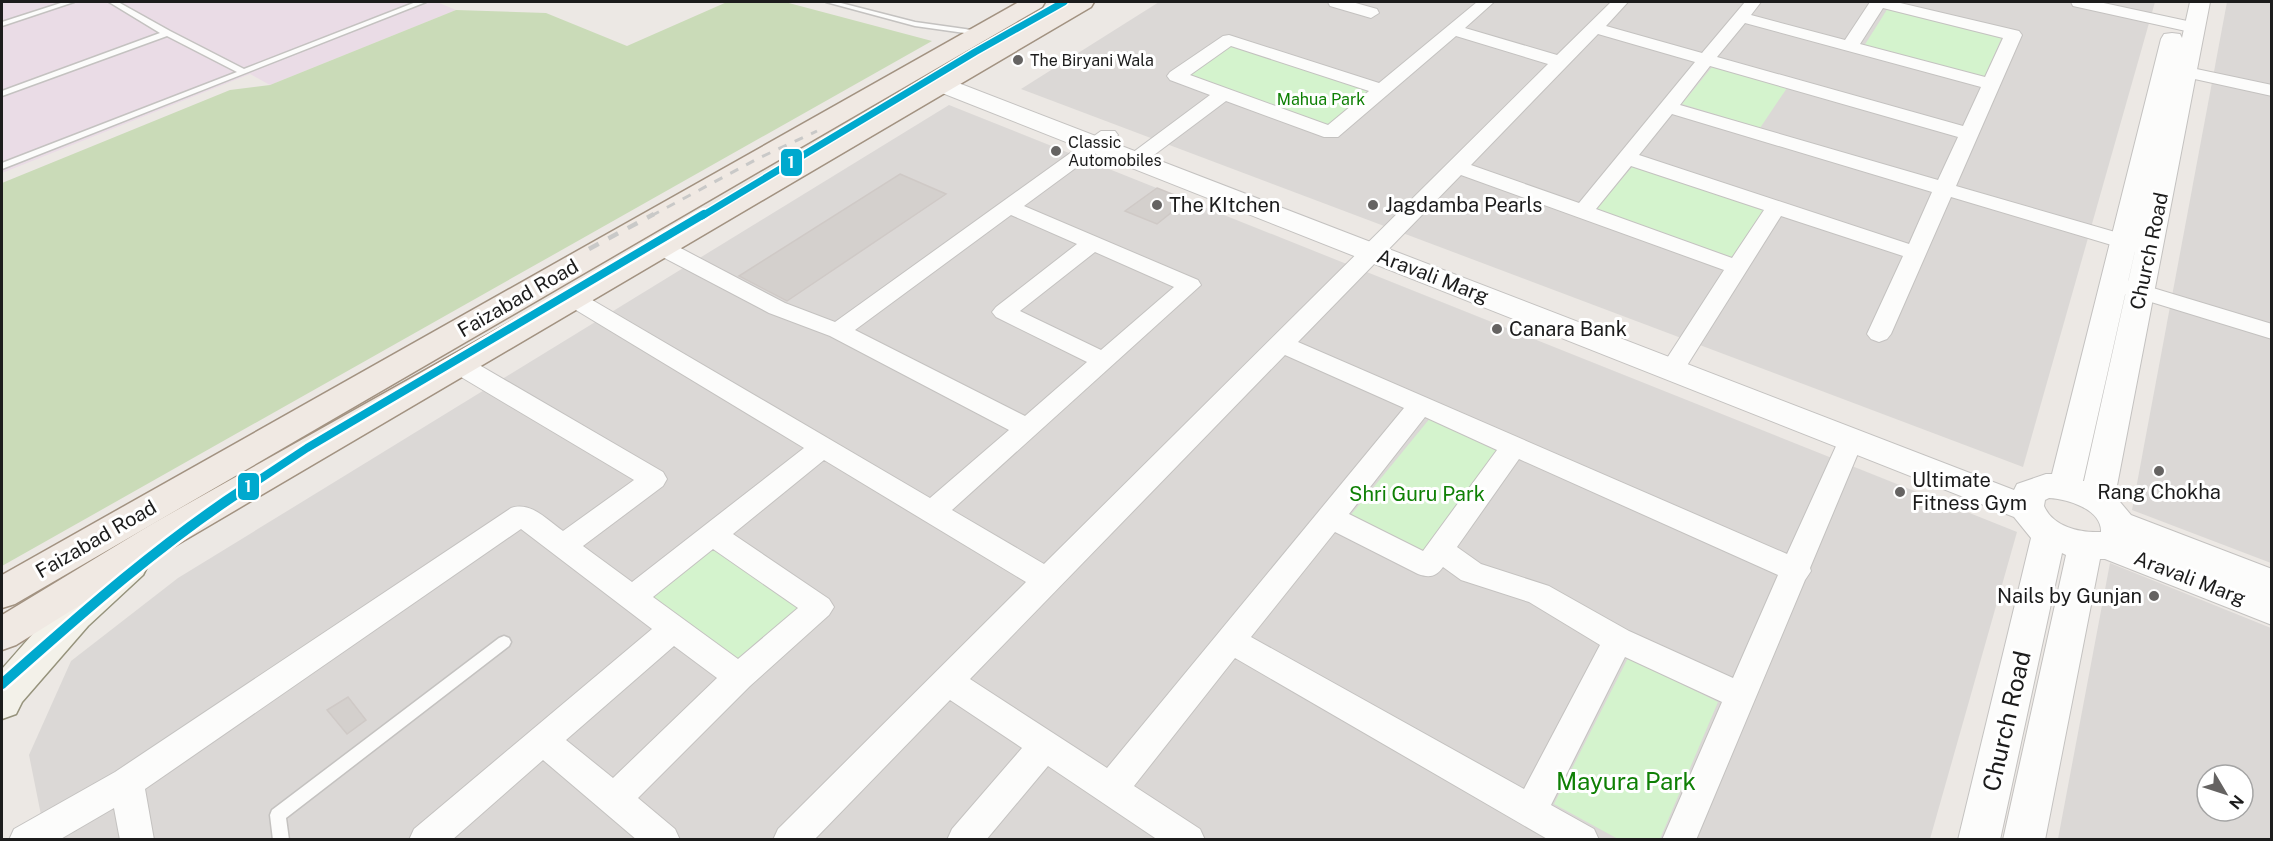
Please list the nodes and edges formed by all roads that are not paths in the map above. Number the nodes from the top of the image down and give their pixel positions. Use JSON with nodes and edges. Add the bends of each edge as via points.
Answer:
{"nodes":[{"id":1,"x":70,"y":2,"type":"edge"},
{"id":2,"x":113,"y":2,"type":"edge"},
{"id":3,"x":422,"y":2,"type":"edge"},
{"id":4,"x":830,"y":2,"type":"edge"},
{"id":5,"x":1034,"y":2,"type":"edge"},
{"id":6,"x":1083,"y":2,"type":"edge"},
{"id":7,"x":1336,"y":2,"type":"edge"},
{"id":8,"x":1486,"y":2,"type":"edge"},
{"id":9,"x":1620,"y":2,"type":"edge"},
{"id":10,"x":1753,"y":2,"type":"edge"},
{"id":11,"x":1878,"y":2,"type":"edge"},
{"id":12,"x":2079,"y":2,"type":"edge"},
{"id":13,"x":2200,"y":2,"type":"edge"},
{"id":14,"x":1371,"y":13,"type":"dead end"},
{"id":15,"x":1740,"y":17,"type":"junction"},
{"id":16,"x":2184,"y":18,"type":"edge"},
{"id":17,"x":2,"y":24,"type":"edge"},
{"id":18,"x":1594,"y":28,"type":"junction"},
{"id":19,"x":1453,"y":30,"type":"junction"},
{"id":20,"x":167,"y":33,"type":"junction"},
{"id":21,"x":979,"y":33,"type":"junction"},
{"id":22,"x":1850,"y":46,"type":"junction"},
{"id":23,"x":1706,"y":59,"type":"junction"},
{"id":24,"x":1561,"y":62,"type":"junction"},
{"id":25,"x":244,"y":72,"type":"junction"},
{"id":26,"x":2187,"y":72,"type":"junction"},
{"id":27,"x":949,"y":80,"type":"junction"},
{"id":28,"x":1991,"y":84,"type":"junction"},
{"id":29,"x":1383,"y":90,"type":"junction"},
{"id":30,"x":2271,"y":91,"type":"edge"},
{"id":31,"x":2,"y":94,"type":"edge"},
{"id":32,"x":1223,"y":94,"type":"junction"},
{"id":33,"x":1668,"y":107,"type":"junction"},
{"id":34,"x":1969,"y":134,"type":"junction"},
{"id":35,"x":1102,"y":140,"type":"junction"},
{"id":36,"x":1141,"y":155,"type":"junction"},
{"id":37,"x":1627,"y":158,"type":"junction"},
{"id":38,"x":2,"y":166,"type":"edge"},
{"id":39,"x":1456,"y":167,"type":"junction"},
{"id":40,"x":1944,"y":189,"type":"junction"},
{"id":41,"x":1010,"y":207,"type":"junction"},
{"id":42,"x":1776,"y":207,"type":"junction"},
{"id":43,"x":1583,"y":212,"type":"junction"},
{"id":44,"x":1092,"y":243,"type":"junction"},
{"id":45,"x":2136,"y":246,"type":"junction"},
{"id":46,"x":1377,"y":247,"type":"junction"},
{"id":47,"x":663,"y":248,"type":"junction"},
{"id":48,"x":1915,"y":253,"type":"junction"},
{"id":49,"x":1737,"y":267,"type":"junction"},
{"id":50,"x":2114,"y":283,"type":"junction"},
{"id":51,"x":2140,"y":291,"type":"junction"},
{"id":52,"x":574,"y":299,"type":"junction"},
{"id":53,"x":838,"y":331,"type":"junction"},
{"id":54,"x":2271,"y":332,"type":"edge"},
{"id":55,"x":1879,"y":334,"type":"dead end"},
{"id":56,"x":1281,"y":344,"type":"junction"},
{"id":57,"x":1104,"y":361,"type":"junction"},
{"id":58,"x":1676,"y":363,"type":"junction"},
{"id":59,"x":460,"y":365,"type":"junction"},
{"id":60,"x":1421,"y":405,"type":"junction"},
{"id":61,"x":1028,"y":428,"type":"junction"},
{"id":62,"x":1851,"y":439,"type":"junction"},
{"id":63,"x":1514,"y":446,"type":"junction"},
{"id":64,"x":823,"y":447,"type":"junction"},
{"id":65,"x":2066,"y":487,"type":"junction"},
{"id":66,"x":2035,"y":511,"type":"junction"},
{"id":67,"x":932,"y":512,"type":"junction"},
{"id":68,"x":1330,"y":517,"type":"junction"},
{"id":69,"x":2102,"y":529,"type":"junction"},
{"id":70,"x":165,"y":534,"type":"junction"},
{"id":71,"x":712,"y":534,"type":"junction"},
{"id":72,"x":563,"y":546,"type":"junction"},
{"id":73,"x":1440,"y":549,"type":"junction"},
{"id":74,"x":1797,"y":571,"type":"junction"},
{"id":75,"x":1047,"y":580,"type":"junction"},
{"id":76,"x":2271,"y":584,"type":"edge"},
{"id":77,"x":2,"y":593,"type":"edge"},
{"id":78,"x":632,"y":598,"type":"junction"},
{"id":79,"x":2271,"y":610,"type":"edge"},
{"id":80,"x":673,"y":629,"type":"junction"},
{"id":81,"x":2,"y":634,"type":"edge"},
{"id":82,"x":1231,"y":640,"type":"junction"},
{"id":83,"x":1618,"y":640,"type":"junction"},
{"id":84,"x":504,"y":642,"type":"dead end"},
{"id":85,"x":739,"y":677,"type":"junction"},
{"id":86,"x":947,"y":681,"type":"junction"},
{"id":87,"x":1742,"y":697,"type":"junction"},
{"id":88,"x":2,"y":702,"type":"edge"},
{"id":89,"x":543,"y":740,"type":"junction"},
{"id":90,"x":1045,"y":746,"type":"junction"},
{"id":91,"x":127,"y":783,"type":"junction"},
{"id":92,"x":1111,"y":789,"type":"junction"},
{"id":93,"x":615,"y":799,"type":"junction"},
{"id":94,"x":1531,"y":810,"type":"junction"},
{"id":95,"x":26,"y":840,"type":"edge"},
{"id":96,"x":137,"y":840,"type":"edge"},
{"id":97,"x":281,"y":840,"type":"edge"},
{"id":98,"x":426,"y":840,"type":"edge"},
{"id":99,"x":663,"y":840,"type":"edge"},
{"id":100,"x":790,"y":840,"type":"edge"},
{"id":101,"x":964,"y":840,"type":"edge"},
{"id":102,"x":1188,"y":840,"type":"edge"},
{"id":103,"x":1582,"y":840,"type":"edge"},
{"id":104,"x":1679,"y":840,"type":"edge"},
{"id":105,"x":1979,"y":840,"type":"edge"},
{"id":106,"x":2024,"y":840,"type":"edge"}],
"edges":[{"from":1,"to":17,"type":"lane"},
{"from":2,"to":20,"type":"lane"},
{"from":3,"to":25,"type":"lane"},
{"from":4,"to":21,"type":"lane","via":[[915,24]]},
{"from":5,"to":21,"type":"main road","name":"Faizabad Road"},
{"from":6,"to":27,"type":"main road","name":"Faizabad Road"},
{"from":7,"to":14,"type":"street"},
{"from":8,"to":19,"type":"street"},
{"from":9,"to":18,"type":"street"},
{"from":10,"to":15,"type":"street"},
{"from":11,"to":22,"type":"street"},
{"from":11,"to":28,"type":"street","via":[[2013,35]]},
{"from":12,"to":16,"type":"street"},
{"from":13,"to":16,"type":"street","name":"Church Road"},
{"from":15,"to":22,"type":"street"},
{"from":15,"to":23,"type":"street"},
{"from":16,"to":26,"type":"street","name":"Church Road"},
{"from":16,"to":45,"type":"street","name":"Church Road"},
{"from":18,"to":23,"type":"street"},
{"from":18,"to":24,"type":"street"},
{"from":19,"to":24,"type":"street"},
{"from":19,"to":29,"type":"street"},
{"from":20,"to":25,"type":"lane"},
{"from":20,"to":31,"type":"lane"},
{"from":21,"to":77,"type":"main road","name":"Faizabad Road"},
{"from":22,"to":28,"type":"street"},
{"from":23,"to":33,"type":"street"},
{"from":23,"to":34,"type":"street"},
{"from":24,"to":39,"type":"street"},
{"from":25,"to":38,"type":"lane"},
{"from":26,"to":30,"type":"street"},
{"from":26,"to":45,"type":"street","name":"Church Road"},
{"from":27,"to":35,"type":"street","name":"Aravali Marg"},
{"from":27,"to":47,"type":"main road","name":"Faizabad Road"},
{"from":28,"to":34,"type":"street"},
{"from":29,"to":32,"type":"street","via":[[1332,133]]},
{"from":29,"to":32,"type":"street","via":[[1229,40],[1176,76]]},
{"from":32,"to":36,"type":"street"},
{"from":33,"to":37,"type":"street"},
{"from":33,"to":40,"type":"street"},
{"from":34,"to":40,"type":"street"},
{"from":35,"to":36,"type":"street","name":"Aravali Marg"},
{"from":35,"to":41,"type":"street"},
{"from":36,"to":46,"type":"street","name":"Aravali Marg"},
{"from":37,"to":42,"type":"street"},
{"from":37,"to":43,"type":"street"},
{"from":39,"to":43,"type":"street"},
{"from":39,"to":46,"type":"street"},
{"from":40,"to":45,"type":"street"},
{"from":40,"to":48,"type":"street"},
{"from":41,"to":44,"type":"street"},
{"from":41,"to":53,"type":"street"},
{"from":42,"to":48,"type":"street"},
{"from":42,"to":49,"type":"street"},
{"from":43,"to":49,"type":"street"},
{"from":44,"to":57,"type":"street","via":[[1190,285]]},
{"from":44,"to":57,"type":"street","via":[[1004,312]]},
{"from":45,"to":50,"type":"street","name":"Church Road"},
{"from":45,"to":51,"type":"street","name":"Church Road"},
{"from":46,"to":56,"type":"street"},
{"from":46,"to":58,"type":"street","name":"Aravali Marg"},
{"from":47,"to":52,"type":"main road","name":"Faizabad Road"},
{"from":47,"to":53,"type":"street","via":[[777,308]]},
{"from":48,"to":55,"type":"street"},
{"from":49,"to":58,"type":"street"},
{"from":50,"to":51,"type":"street"},
{"from":50,"to":65,"type":"street","name":"Church Road"},
{"from":51,"to":54,"type":"street"},
{"from":51,"to":69,"type":"street","name":"Church Road"},
{"from":52,"to":59,"type":"main road","name":"Faizabad Road"},
{"from":52,"to":64,"type":"street"},
{"from":53,"to":61,"type":"street"},
{"from":56,"to":60,"type":"street"},
{"from":56,"to":75,"type":"street"},
{"from":57,"to":61,"type":"street"},
{"from":58,"to":62,"type":"street","name":"Aravali Marg"},
{"from":58,"to":66,"type":"street","name":"Aravali Marg"},
{"from":59,"to":70,"type":"main road","name":"Faizabad Road"},
{"from":59,"to":72,"type":"street","via":[[654,479]]},
{"from":60,"to":63,"type":"street"},
{"from":60,"to":68,"type":"street"},
{"from":61,"to":67,"type":"street"},
{"from":62,"to":66,"type":"street","name":"Aravali Marg"},
{"from":62,"to":74,"type":"street"},
{"from":63,"to":73,"type":"street"},
{"from":63,"to":74,"type":"street"},
{"from":64,"to":67,"type":"street"},
{"from":64,"to":71,"type":"street"},
{"from":65,"to":66,"type":"street","via":[[2046,486]]},
{"from":65,"to":69,"type":"street"},
{"from":66,"to":69,"type":"street"},
{"from":66,"to":105,"type":"street","name":"Church Road"},
{"from":67,"to":75,"type":"street"},
{"from":68,"to":73,"type":"street","via":[[1428,566]]},
{"from":68,"to":82,"type":"street"},
{"from":69,"to":76,"type":"street","name":"Aravali Marg"},
{"from":69,"to":79,"type":"street","name":"Aravali Marg"},
{"from":69,"to":106,"type":"street","name":"Church Road"},
{"from":70,"to":81,"type":"main road","name":"Faizabad Road"},
{"from":70,"to":88,"type":"main road","via":[[74,615],[8,690]]},
{"from":71,"to":78,"type":"street"},
{"from":71,"to":85,"type":"street","via":[[819,607]]},
{"from":72,"to":78,"type":"street"},
{"from":72,"to":91,"type":"street","via":[[521,515]]},
{"from":73,"to":83,"type":"street","via":[[1470,572],[1539,594]]},
{"from":74,"to":87,"type":"street"},
{"from":75,"to":86,"type":"street"},
{"from":78,"to":80,"type":"street"},
{"from":80,"to":85,"type":"street"},
{"from":80,"to":89,"type":"street"},
{"from":82,"to":92,"type":"street"},
{"from":82,"to":94,"type":"street"},
{"from":83,"to":87,"type":"street"},
{"from":83,"to":94,"type":"street"},
{"from":84,"to":97,"type":"lane","via":[[278,815]]},
{"from":85,"to":93,"type":"street"},
{"from":86,"to":90,"type":"street"},
{"from":86,"to":100,"type":"street"},
{"from":87,"to":104,"type":"street"},
{"from":89,"to":93,"type":"street"},
{"from":89,"to":98,"type":"street"},
{"from":90,"to":92,"type":"street"},
{"from":90,"to":101,"type":"street"},
{"from":91,"to":95,"type":"street"},
{"from":91,"to":96,"type":"street"},
{"from":92,"to":102,"type":"street"},
{"from":93,"to":99,"type":"street"},
{"from":94,"to":103,"type":"street"}]}
